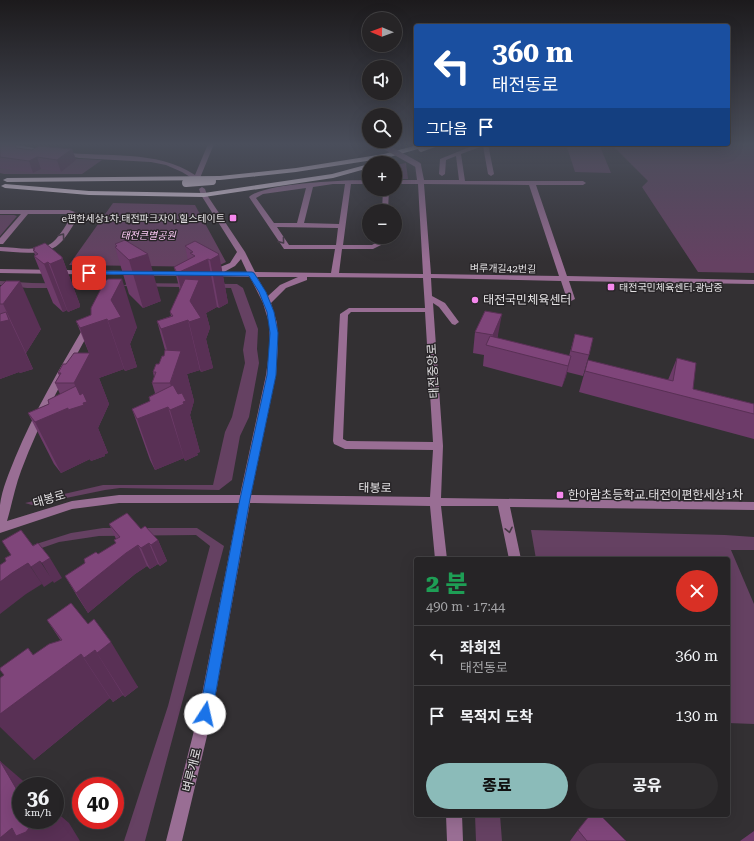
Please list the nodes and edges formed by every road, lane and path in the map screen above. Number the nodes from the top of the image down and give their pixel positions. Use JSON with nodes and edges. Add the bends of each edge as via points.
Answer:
{"nodes":[{"id":1,"x":4,"y":183,"type":"edge"},
{"id":2,"x":8,"y":183,"type":"edge"},
{"id":3,"x":205,"y":183,"type":"edge"},
{"id":4,"x":274,"y":183,"type":"edge"},
{"id":5,"x":326,"y":183,"type":"edge"},
{"id":6,"x":348,"y":183,"type":"edge"},
{"id":7,"x":420,"y":183,"type":"edge"},
{"id":8,"x":532,"y":183,"type":"edge"},
{"id":9,"x":310,"y":186,"type":"junction"},
{"id":10,"x":203,"y":192,"type":"junction"},
{"id":11,"x":0,"y":212,"type":"edge"},
{"id":12,"x":26,"y":212,"type":"junction"},
{"id":13,"x":271,"y":225,"type":"junction"},
{"id":14,"x":300,"y":225,"type":"junction"},
{"id":15,"x":342,"y":226,"type":"junction"},
{"id":16,"x":0,"y":242,"type":"edge"},
{"id":17,"x":378,"y":244,"type":"edge"},
{"id":18,"x":340,"y":246,"type":"junction"},
{"id":19,"x":0,"y":249,"type":"edge"},
{"id":20,"x":241,"y":252,"type":"junction"},
{"id":21,"x":0,"y":271,"type":"edge"},
{"id":22,"x":118,"y":274,"type":"junction"},
{"id":23,"x":202,"y":274,"type":"junction"},
{"id":24,"x":252,"y":274,"type":"junction"},
{"id":25,"x":322,"y":275,"type":"junction"},
{"id":26,"x":335,"y":275,"type":"junction"},
{"id":27,"x":426,"y":276,"type":"junction"},
{"id":28,"x":564,"y":279,"type":"junction"},
{"id":29,"x":754,"y":282,"type":"edge"},
{"id":30,"x":113,"y":283,"type":"edge"},
{"id":31,"x":429,"y":298,"type":"junction"},
{"id":32,"x":571,"y":300,"type":"dead end"},
{"id":33,"x":267,"y":303,"type":"junction"},
{"id":34,"x":430,"y":310,"type":"junction"},
{"id":35,"x":94,"y":315,"type":"edge"},
{"id":36,"x":455,"y":322,"type":"dead end"},
{"id":37,"x":438,"y":446,"type":"junction"},
{"id":38,"x":245,"y":499,"type":"junction"},
{"id":39,"x":435,"y":502,"type":"junction"},
{"id":40,"x":503,"y":502,"type":"junction"},
{"id":41,"x":754,"y":506,"type":"edge"},
{"id":42,"x":0,"y":526,"type":"edge"},
{"id":43,"x":441,"y":557,"type":"edge"},
{"id":44,"x":515,"y":557,"type":"edge"},
{"id":45,"x":454,"y":817,"type":"edge"},
{"id":46,"x":174,"y":841,"type":"edge"},
{"id":47,"x":455,"y":841,"type":"edge"}],
"edges":[{"from":1,"to":10,"type":"highway","via":[[89,193]]},
{"from":2,"to":3,"type":"highway","bridge":true,"via":[[123,188]]},
{"from":4,"to":10,"type":"highway"},
{"from":5,"to":9,"type":"street"},
{"from":6,"to":15,"type":"street"},
{"from":7,"to":27,"type":"street","name":"태전중앙로"},
{"from":8,"to":28,"type":"street"},
{"from":9,"to":13,"type":"street","via":[[256,194],[252,198]]},
{"from":9,"to":14,"type":"street"},
{"from":10,"to":20,"type":"street","name":"벼루개로"},
{"from":11,"to":12,"type":"street"},
{"from":12,"to":16,"type":"street"},
{"from":19,"to":12,"type":"street","one_way":true,"via":[[40,250],[52,246],[76,216],[69,212]]},
{"from":13,"to":14,"type":"street"},
{"from":13,"to":18,"type":"street","one_way":true,"via":[[287,247]]},
{"from":14,"to":15,"type":"street"},
{"from":15,"to":18,"type":"street"},
{"from":17,"to":18,"type":"street"},
{"from":18,"to":26,"type":"street"},
{"from":20,"to":23,"type":"street","via":[[231,267]]},
{"from":20,"to":24,"type":"street","name":"벼루개로"},
{"from":21,"to":22,"type":"street"},
{"from":22,"to":23,"type":"street"},
{"from":22,"to":30,"type":"street"},
{"from":23,"to":24,"type":"street","name":"벼루개길42번길"},
{"from":24,"to":25,"type":"street","name":"벼루개길42번길"},
{"from":24,"to":33,"type":"street","name":"벼루개로"},
{"from":25,"to":26,"type":"street","name":"벼루개길42번길"},
{"from":25,"to":33,"type":"street","via":[[290,282],[278,289]]},
{"from":26,"to":27,"type":"street","name":"벼루개길42번길"},
{"from":27,"to":28,"type":"street","name":"벼루개길42번길"},
{"from":27,"to":31,"type":"street","name":"태전중앙로"},
{"from":28,"to":29,"type":"street","name":"벼루개길42번길"},
{"from":28,"to":32,"type":"street"},
{"from":31,"to":34,"type":"street","name":"태전중앙로"},
{"from":31,"to":36,"type":"street","via":[[442,305]]},
{"from":33,"to":38,"type":"street","name":"벼루개로","via":[[274,333],[271,375]]},
{"from":34,"to":37,"type":"street","name":"태전중앙로"},
{"from":34,"to":37,"type":"street","via":[[350,310],[344,314],[338,441],[345,445]]},
{"from":35,"to":42,"type":"street","via":[[57,381],[25,447],[8,493]]},
{"from":37,"to":39,"type":"street","name":"태전중앙로"},
{"from":38,"to":39,"type":"street","name":"태봉로"},
{"from":38,"to":42,"type":"street","name":"태봉로","via":[[119,499],[72,505]]},
{"from":38,"to":46,"type":"street","name":"벼루개로","via":[[205,714]]},
{"from":39,"to":40,"type":"street","name":"태봉로"},
{"from":39,"to":43,"type":"street","name":"태전중앙로"},
{"from":40,"to":41,"type":"street","name":"태봉로"},
{"from":40,"to":44,"type":"street","one_way":true},
{"from":45,"to":47,"type":"street"}]}
